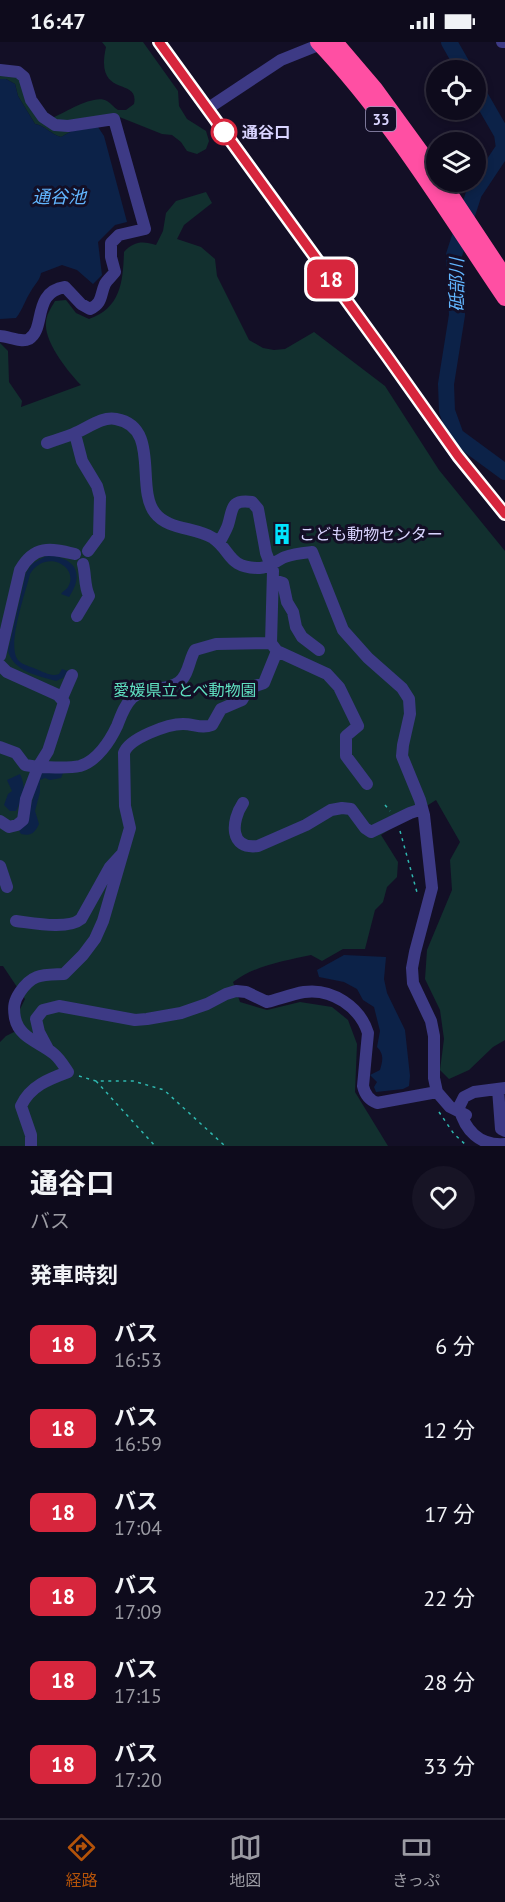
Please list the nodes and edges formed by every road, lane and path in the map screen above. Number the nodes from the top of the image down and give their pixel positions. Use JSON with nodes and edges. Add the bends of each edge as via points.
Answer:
{"nodes":[{"id":1,"x":159,"y":42,"type":"edge"},
{"id":2,"x":325,"y":43,"type":"edge"},
{"id":3,"x":0,"y":69,"type":"edge"},
{"id":4,"x":207,"y":110,"type":"junction"},
{"id":5,"x":426,"y":163,"type":"edge"},
{"id":6,"x":426,"y":173,"type":"edge"},
{"id":7,"x":445,"y":192,"type":"edge"},
{"id":8,"x":470,"y":235,"type":"junction"},
{"id":9,"x":505,"y":278,"type":"edge"},
{"id":10,"x":505,"y":298,"type":"edge"},
{"id":11,"x":0,"y":336,"type":"edge"},
{"id":12,"x":75,"y":434,"type":"junction"},
{"id":13,"x":47,"y":443,"type":"dead end"},
{"id":14,"x":505,"y":514,"type":"edge"},
{"id":15,"x":219,"y":543,"type":"junction"},
{"id":16,"x":88,"y":550,"type":"junction"},
{"id":17,"x":75,"y":554,"type":"junction"},
{"id":18,"x":83,"y":564,"type":"junction"},
{"id":19,"x":270,"y":565,"type":"junction"},
{"id":20,"x":273,"y":580,"type":"junction"},
{"id":21,"x":77,"y":616,"type":"dead end"},
{"id":22,"x":274,"y":647,"type":"junction"},
{"id":23,"x":319,"y":650,"type":"dead end"},
{"id":24,"x":0,"y":656,"type":"edge"},
{"id":25,"x":0,"y":665,"type":"edge"},
{"id":26,"x":72,"y":675,"type":"dead end"},
{"id":27,"x":62,"y":698,"type":"junction"},
{"id":28,"x":111,"y":739,"type":"junction"},
{"id":29,"x":0,"y":747,"type":"edge"},
{"id":30,"x":124,"y":753,"type":"junction"},
{"id":31,"x":38,"y":767,"type":"junction"},
{"id":32,"x":367,"y":784,"type":"dead end"},
{"id":33,"x":243,"y":803,"type":"dead end"},
{"id":34,"x":422,"y":809,"type":"junction"},
{"id":35,"x":2,"y":827,"type":"edge"},
{"id":36,"x":124,"y":852,"type":"junction"},
{"id":37,"x":0,"y":867,"type":"edge"},
{"id":38,"x":7,"y":887,"type":"dead end"},
{"id":39,"x":16,"y":921,"type":"dead end"},
{"id":40,"x":48,"y":1049,"type":"junction"},
{"id":41,"x":68,"y":1072,"type":"junction"},
{"id":42,"x":96,"y":1081,"type":"junction"},
{"id":43,"x":502,"y":1088,"type":"edge"},
{"id":44,"x":437,"y":1092,"type":"junction"},
{"id":45,"x":463,"y":1114,"type":"junction"},
{"id":46,"x":505,"y":1131,"type":"edge"},
{"id":47,"x":505,"y":1144,"type":"edge"},
{"id":48,"x":31,"y":1146,"type":"edge"},
{"id":49,"x":155,"y":1146,"type":"edge"},
{"id":50,"x":225,"y":1146,"type":"edge"}],
"edges":[{"from":1,"to":4,"type":"street"},
{"from":2,"to":4,"type":"street","via":[[281,60]]},
{"from":2,"to":5,"type":"highway","number":"33","via":[[375,89]]},
{"from":2,"to":6,"type":"highway","number":"33"},
{"from":3,"to":11,"type":"street","via":[[24,77],[31,100],[43,117],[55,125],[114,119],[145,230],[119,235],[111,243],[115,272],[105,284],[97,306],[90,309],[60,287],[48,294],[35,333],[28,339]]},
{"from":4,"to":14,"type":"street","via":[[458,456]]},
{"from":7,"to":8,"type":"highway","number":"33"},
{"from":8,"to":9,"type":"highway","number":"33"},
{"from":8,"to":10,"type":"highway","number":"33"},
{"from":12,"to":13,"type":"street"},
{"from":12,"to":15,"type":"street","via":[[101,420],[114,418],[126,423],[144,447],[148,495],[155,513],[171,524],[201,532]]},
{"from":12,"to":16,"type":"street","via":[[82,461],[99,491],[99,536]]},
{"from":15,"to":19,"type":"street","via":[[235,562],[261,568]]},
{"from":15,"to":19,"type":"street","via":[[230,510],[236,503],[252,502],[258,508]]},
{"from":16,"to":17,"type":"street","via":[[79,549]]},
{"from":16,"to":18,"type":"street","via":[[90,560]]},
{"from":17,"to":18,"type":"street","via":[[77,562]]},
{"from":17,"to":24,"type":"street","via":[[47,549],[24,563]]},
{"from":18,"to":21,"type":"street","via":[[89,596]]},
{"from":19,"to":20,"type":"street"},
{"from":19,"to":34,"type":"street","via":[[288,556],[312,552],[344,630],[410,699],[411,714],[402,756]]},
{"from":20,"to":22,"type":"street"},
{"from":20,"to":23,"type":"street","via":[[284,583],[296,627]]},
{"from":22,"to":28,"type":"street","via":[[216,644],[195,650],[180,682],[166,688],[149,688],[133,698],[124,708]]},
{"from":22,"to":30,"type":"street","via":[[264,683],[249,688],[242,700],[221,709],[212,726],[171,725],[133,742]]},
{"from":22,"to":32,"type":"street","via":[[327,674],[339,687],[358,726],[346,736],[346,756]]},
{"from":25,"to":27,"type":"street"},
{"from":26,"to":27,"type":"street"},
{"from":27,"to":31,"type":"street","via":[[63,706],[48,751]]},
{"from":28,"to":30,"type":"street"},
{"from":28,"to":31,"type":"street","via":[[80,766]]},
{"from":29,"to":31,"type":"street","via":[[16,753],[25,765]]},
{"from":30,"to":36,"type":"street","via":[[125,806],[130,828]]},
{"from":31,"to":35,"type":"street","via":[[23,819],[17,825]]},
{"from":33,"to":34,"type":"street","via":[[234,831],[244,846],[250,847],[306,825],[331,810],[351,809],[370,832]]},
{"from":34,"to":44,"type":"street","via":[[432,888],[412,968],[413,983],[431,1021]]},
{"from":36,"to":39,"type":"street","via":[[110,867],[76,923]]},
{"from":36,"to":40,"type":"street","via":[[95,939],[64,974],[40,975],[29,980],[14,1002],[20,1030]]},
{"from":37,"to":38,"type":"street"},
{"from":40,"to":41,"type":"street"},
{"from":40,"to":44,"type":"street","via":[[36,1019],[43,1010],[59,1006],[135,1020],[181,1013],[236,991],[267,1002],[306,992],[325,994],[348,1003],[366,1027],[363,1086],[371,1101]]},
{"from":41,"to":42,"type":"path"},
{"from":41,"to":48,"type":"street","via":[[47,1080],[25,1097],[21,1106]]},
{"from":42,"to":49,"type":"path"},
{"from":42,"to":50,"type":"path","via":[[133,1081],[164,1090]]},
{"from":43,"to":45,"type":"street","via":[[464,1097],[459,1107]]},
{"from":43,"to":46,"type":"street","via":[[501,1130]]},
{"from":44,"to":45,"type":"street","via":[[450,1107]]},
{"from":45,"to":47,"type":"street","via":[[471,1133],[483,1142]]}]}
